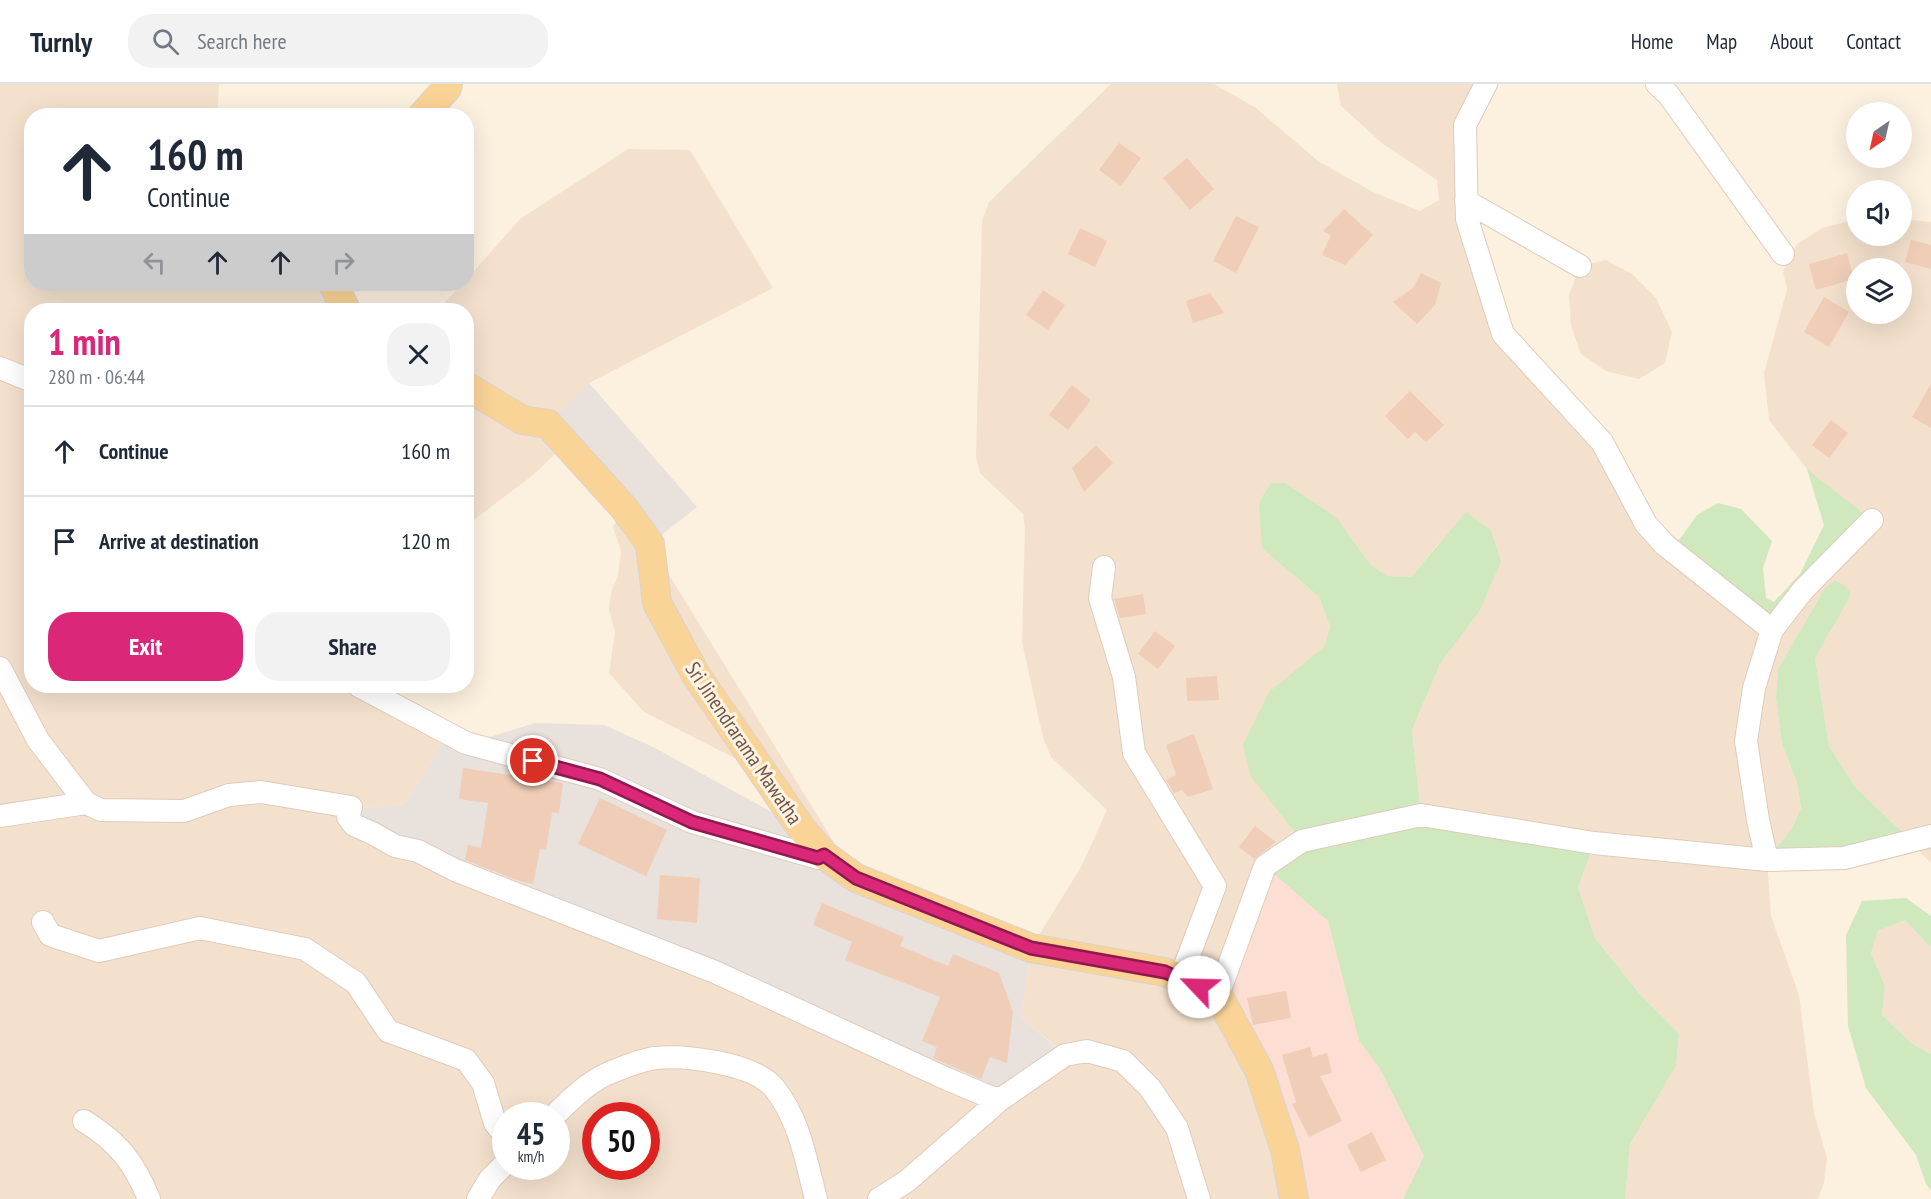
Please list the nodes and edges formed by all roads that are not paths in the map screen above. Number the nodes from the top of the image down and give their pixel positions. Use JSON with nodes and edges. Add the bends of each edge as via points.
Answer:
{"nodes":[{"id":1,"x":448,"y":84,"type":"edge"},
{"id":2,"x":1486,"y":84,"type":"edge"},
{"id":3,"x":1657,"y":84,"type":"edge"},
{"id":4,"x":429,"y":108,"type":"edge"},
{"id":5,"x":1466,"y":201,"type":"junction"},
{"id":6,"x":1783,"y":254,"type":"dead end"},
{"id":7,"x":1580,"y":266,"type":"dead end"},
{"id":8,"x":0,"y":368,"type":"edge"},
{"id":9,"x":24,"y":378,"type":"edge"},
{"id":10,"x":474,"y":391,"type":"edge"},
{"id":11,"x":1872,"y":520,"type":"dead end"},
{"id":12,"x":1104,"y":567,"type":"dead end"},
{"id":13,"x":1772,"y":630,"type":"junction"},
{"id":14,"x":0,"y":668,"type":"edge"},
{"id":15,"x":372,"y":693,"type":"edge"},
{"id":16,"x":86,"y":803,"type":"junction"},
{"id":17,"x":0,"y":816,"type":"edge"},
{"id":18,"x":1931,"y":836,"type":"edge"},
{"id":19,"x":824,"y":855,"type":"junction"},
{"id":20,"x":1767,"y":860,"type":"junction"},
{"id":21,"x":43,"y":922,"type":"dead end"},
{"id":22,"x":1180,"y":979,"type":"junction"},
{"id":23,"x":1218,"y":995,"type":"junction"},
{"id":24,"x":1001,"y":1099,"type":"junction"},
{"id":25,"x":569,"y":1102,"type":"edge"},
{"id":26,"x":492,"y":1113,"type":"edge"},
{"id":27,"x":84,"y":1121,"type":"dead end"},
{"id":28,"x":492,"y":1177,"type":"edge"},
{"id":29,"x":149,"y":1199,"type":"edge"},
{"id":30,"x":478,"y":1199,"type":"edge"},
{"id":31,"x":816,"y":1199,"type":"edge"},
{"id":32,"x":879,"y":1199,"type":"edge"},
{"id":33,"x":1199,"y":1199,"type":"edge"},
{"id":34,"x":1294,"y":1199,"type":"edge"}],
"edges":[{"from":1,"to":4,"type":"main road"},
{"from":2,"to":5,"type":"street","via":[[1465,125]]},
{"from":3,"to":6,"type":"street"},
{"from":5,"to":7,"type":"street"},
{"from":5,"to":13,"type":"street","via":[[1467,219],[1503,334],[1602,442],[1646,524],[1665,545]]},
{"from":8,"to":9,"type":"street"},
{"from":10,"to":19,"type":"main road","name":"Sri Jinendrarama Mawatha","via":[[522,420],[548,424],[624,508],[650,544],[657,603],[696,675],[801,828]]},
{"from":11,"to":13,"type":"street","via":[[1803,590]]},
{"from":12,"to":22,"type":"street","via":[[1100,598],[1124,677],[1134,753],[1215,886]]},
{"from":13,"to":20,"type":"street","via":[[1754,688],[1746,741]]},
{"from":14,"to":16,"type":"street","via":[[38,740]]},
{"from":15,"to":19,"type":"street","via":[[466,743],[600,779],[692,822],[818,858]]},
{"from":16,"to":17,"type":"street"},
{"from":16,"to":24,"type":"street","via":[[101,810],[184,811],[229,795],[261,792],[351,807],[348,818],[354,825],[395,846],[418,851],[455,870],[715,972],[946,1079]]},
{"from":18,"to":20,"type":"street","via":[[1844,858]]},
{"from":19,"to":22,"type":"main road","name":"Sri Jinendrarama Mawatha","via":[[856,878],[1031,948],[1165,972]]},
{"from":20,"to":23,"type":"street","via":[[1594,843],[1421,815],[1302,842],[1265,866]]},
{"from":21,"to":26,"type":"street","via":[[50,935],[99,951],[200,928],[305,949],[356,983],[388,1031],[466,1060],[483,1083]]},
{"from":22,"to":23,"type":"main road","name":"Sri Jinendrarama Mawatha"},
{"from":23,"to":34,"type":"main road","via":[[1259,1070],[1285,1150]]},
{"from":24,"to":32,"type":"street","via":[[906,1181]]},
{"from":24,"to":33,"type":"street","via":[[1065,1054],[1087,1051],[1123,1061],[1150,1088],[1177,1128]]},
{"from":25,"to":31,"type":"street","via":[[606,1074],[654,1058],[706,1060],[743,1068],[774,1087],[788,1110],[801,1136]]},
{"from":27,"to":29,"type":"street","via":[[107,1135],[138,1171]]},
{"from":28,"to":30,"type":"street"}]}
